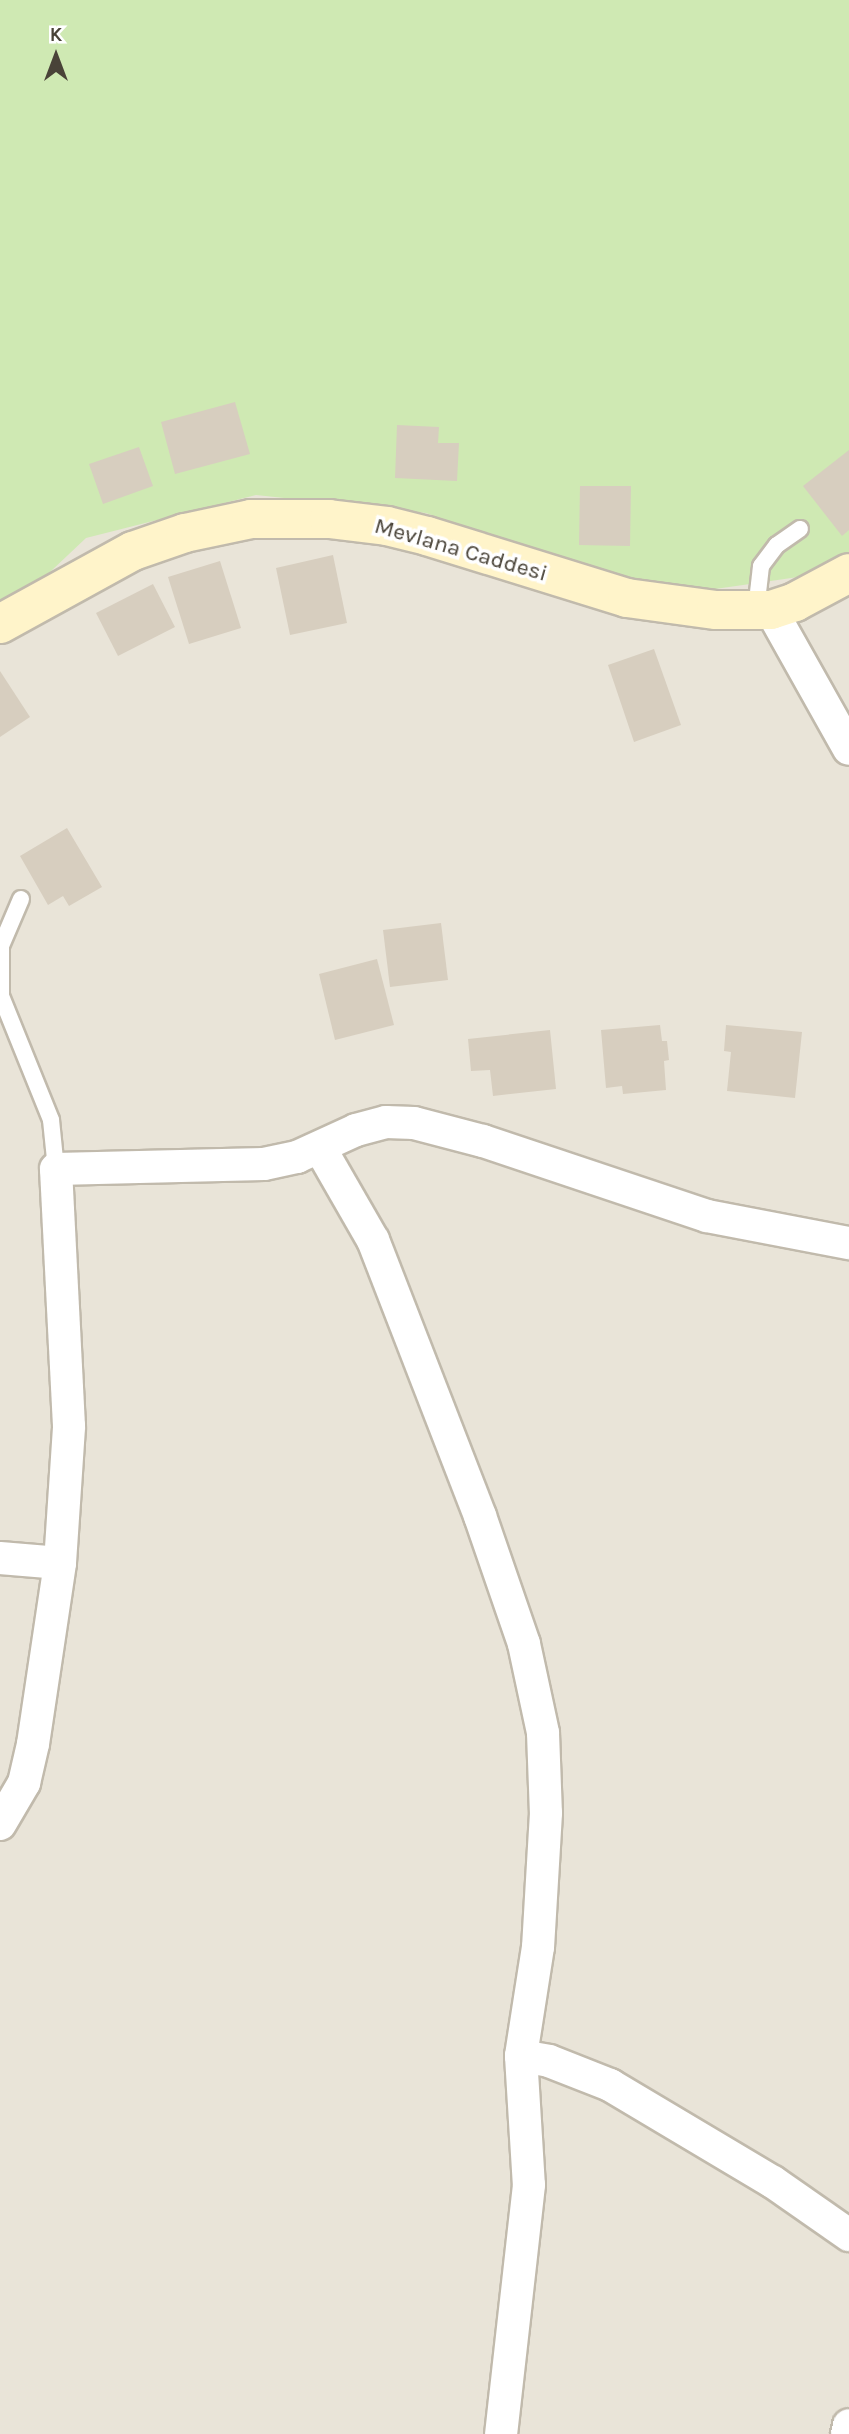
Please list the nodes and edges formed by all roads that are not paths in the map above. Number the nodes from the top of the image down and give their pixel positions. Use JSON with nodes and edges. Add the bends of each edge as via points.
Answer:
{"nodes":[{"id":1,"x":800,"y":529,"type":"dead end"},
{"id":2,"x":849,"y":573,"type":"edge"},
{"id":3,"x":763,"y":611,"type":"junction"},
{"id":4,"x":0,"y":624,"type":"edge"},
{"id":5,"x":849,"y":749,"type":"edge"},
{"id":6,"x":22,"y":899,"type":"dead end"},
{"id":7,"x":320,"y":1148,"type":"junction"},
{"id":8,"x":56,"y":1169,"type":"junction"},
{"id":9,"x":849,"y":1243,"type":"edge"},
{"id":10,"x":0,"y":1558,"type":"edge"},
{"id":11,"x":60,"y":1563,"type":"junction"},
{"id":12,"x":0,"y":1824,"type":"edge"},
{"id":13,"x":521,"y":2056,"type":"junction"},
{"id":14,"x":849,"y":2235,"type":"edge"},
{"id":15,"x":849,"y":2425,"type":"edge"},
{"id":16,"x":501,"y":2434,"type":"edge"},
{"id":17,"x":847,"y":2434,"type":"edge"}],
"edges":[{"from":1,"to":3,"type":"lane","via":[[777,545],[761,566]]},
{"from":2,"to":3,"type":"street","name":"Mevlana Caddesi","via":[[795,602]]},
{"from":3,"to":4,"type":"street","name":"Mevlana Caddesi","via":[[638,600],[427,536],[360,521],[294,517],[217,524],[133,551]]},
{"from":3,"to":5,"type":"street"},
{"from":6,"to":8,"type":"lane","via":[[1,946],[1,996],[51,1120]]},
{"from":7,"to":8,"type":"street","via":[[264,1164]]},
{"from":7,"to":9,"type":"street","via":[[356,1130],[386,1122],[414,1123],[483,1141],[707,1216]]},
{"from":7,"to":13,"type":"street","via":[[373,1240],[480,1516],[524,1644],[543,1733],[546,1813],[538,1947]]},
{"from":8,"to":11,"type":"street","via":[[69,1426]]},
{"from":10,"to":11,"type":"street"},
{"from":11,"to":12,"type":"street","via":[[33,1744],[24,1783]]},
{"from":13,"to":14,"type":"street","via":[[568,2067],[610,2085],[762,2175]]},
{"from":13,"to":16,"type":"street","via":[[529,2185]]},
{"from":15,"to":17,"type":"street"}]}
